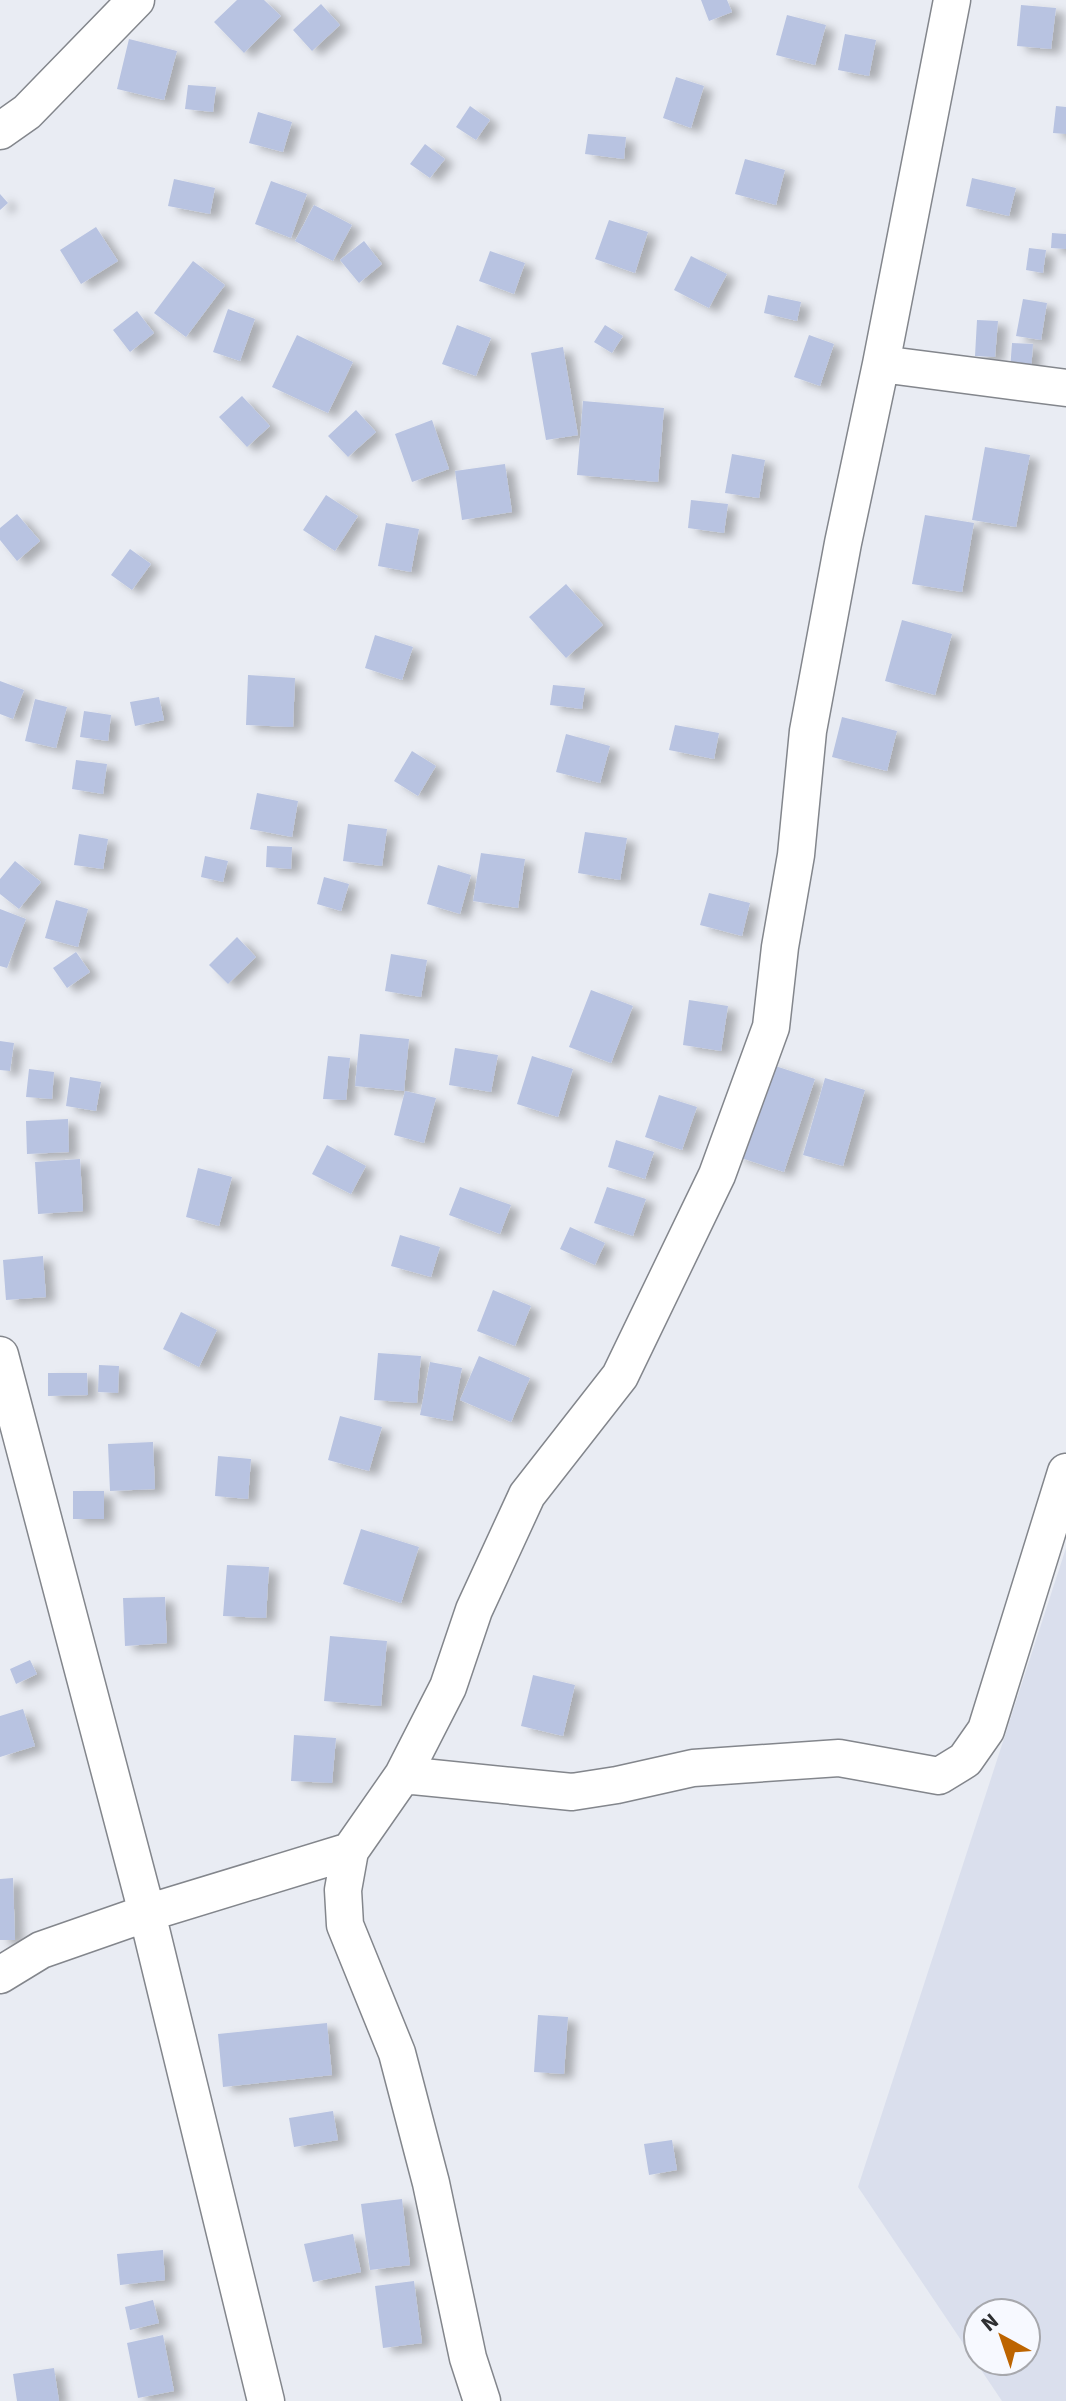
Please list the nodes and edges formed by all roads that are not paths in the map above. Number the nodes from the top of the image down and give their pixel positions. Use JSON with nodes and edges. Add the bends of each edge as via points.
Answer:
{"nodes":[{"id":1,"x":136,"y":0,"type":"edge"},
{"id":2,"x":952,"y":0,"type":"edge"},
{"id":3,"x":0,"y":131,"type":"edge"},
{"id":4,"x":881,"y":364,"type":"junction"},
{"id":5,"x":1066,"y":388,"type":"edge"},
{"id":6,"x":0,"y":1355,"type":"edge"},
{"id":7,"x":1066,"y":1472,"type":"edge"},
{"id":8,"x":403,"y":1775,"type":"junction"},
{"id":9,"x":350,"y":1851,"type":"junction"},
{"id":10,"x":147,"y":1913,"type":"junction"},
{"id":11,"x":0,"y":1975,"type":"edge"},
{"id":12,"x":266,"y":2401,"type":"edge"},
{"id":13,"x":482,"y":2401,"type":"edge"}],
"edges":[{"from":1,"to":3,"type":"street","via":[[27,112]]},
{"from":2,"to":4,"type":"street"},
{"from":4,"to":5,"type":"street"},
{"from":4,"to":8,"type":"street","via":[[808,731],[771,1027],[717,1175],[627,1362],[527,1495],[474,1610],[448,1687]]},
{"from":6,"to":10,"type":"street"},
{"from":7,"to":8,"type":"street","via":[[986,1730],[965,1760],[939,1776],[839,1758],[693,1768],[572,1792]]},
{"from":8,"to":9,"type":"street"},
{"from":9,"to":10,"type":"street"},
{"from":9,"to":13,"type":"street","via":[[343,1890],[345,1925],[397,2053]]},
{"from":10,"to":11,"type":"street","via":[[41,1950]]},
{"from":10,"to":12,"type":"street"}]}
